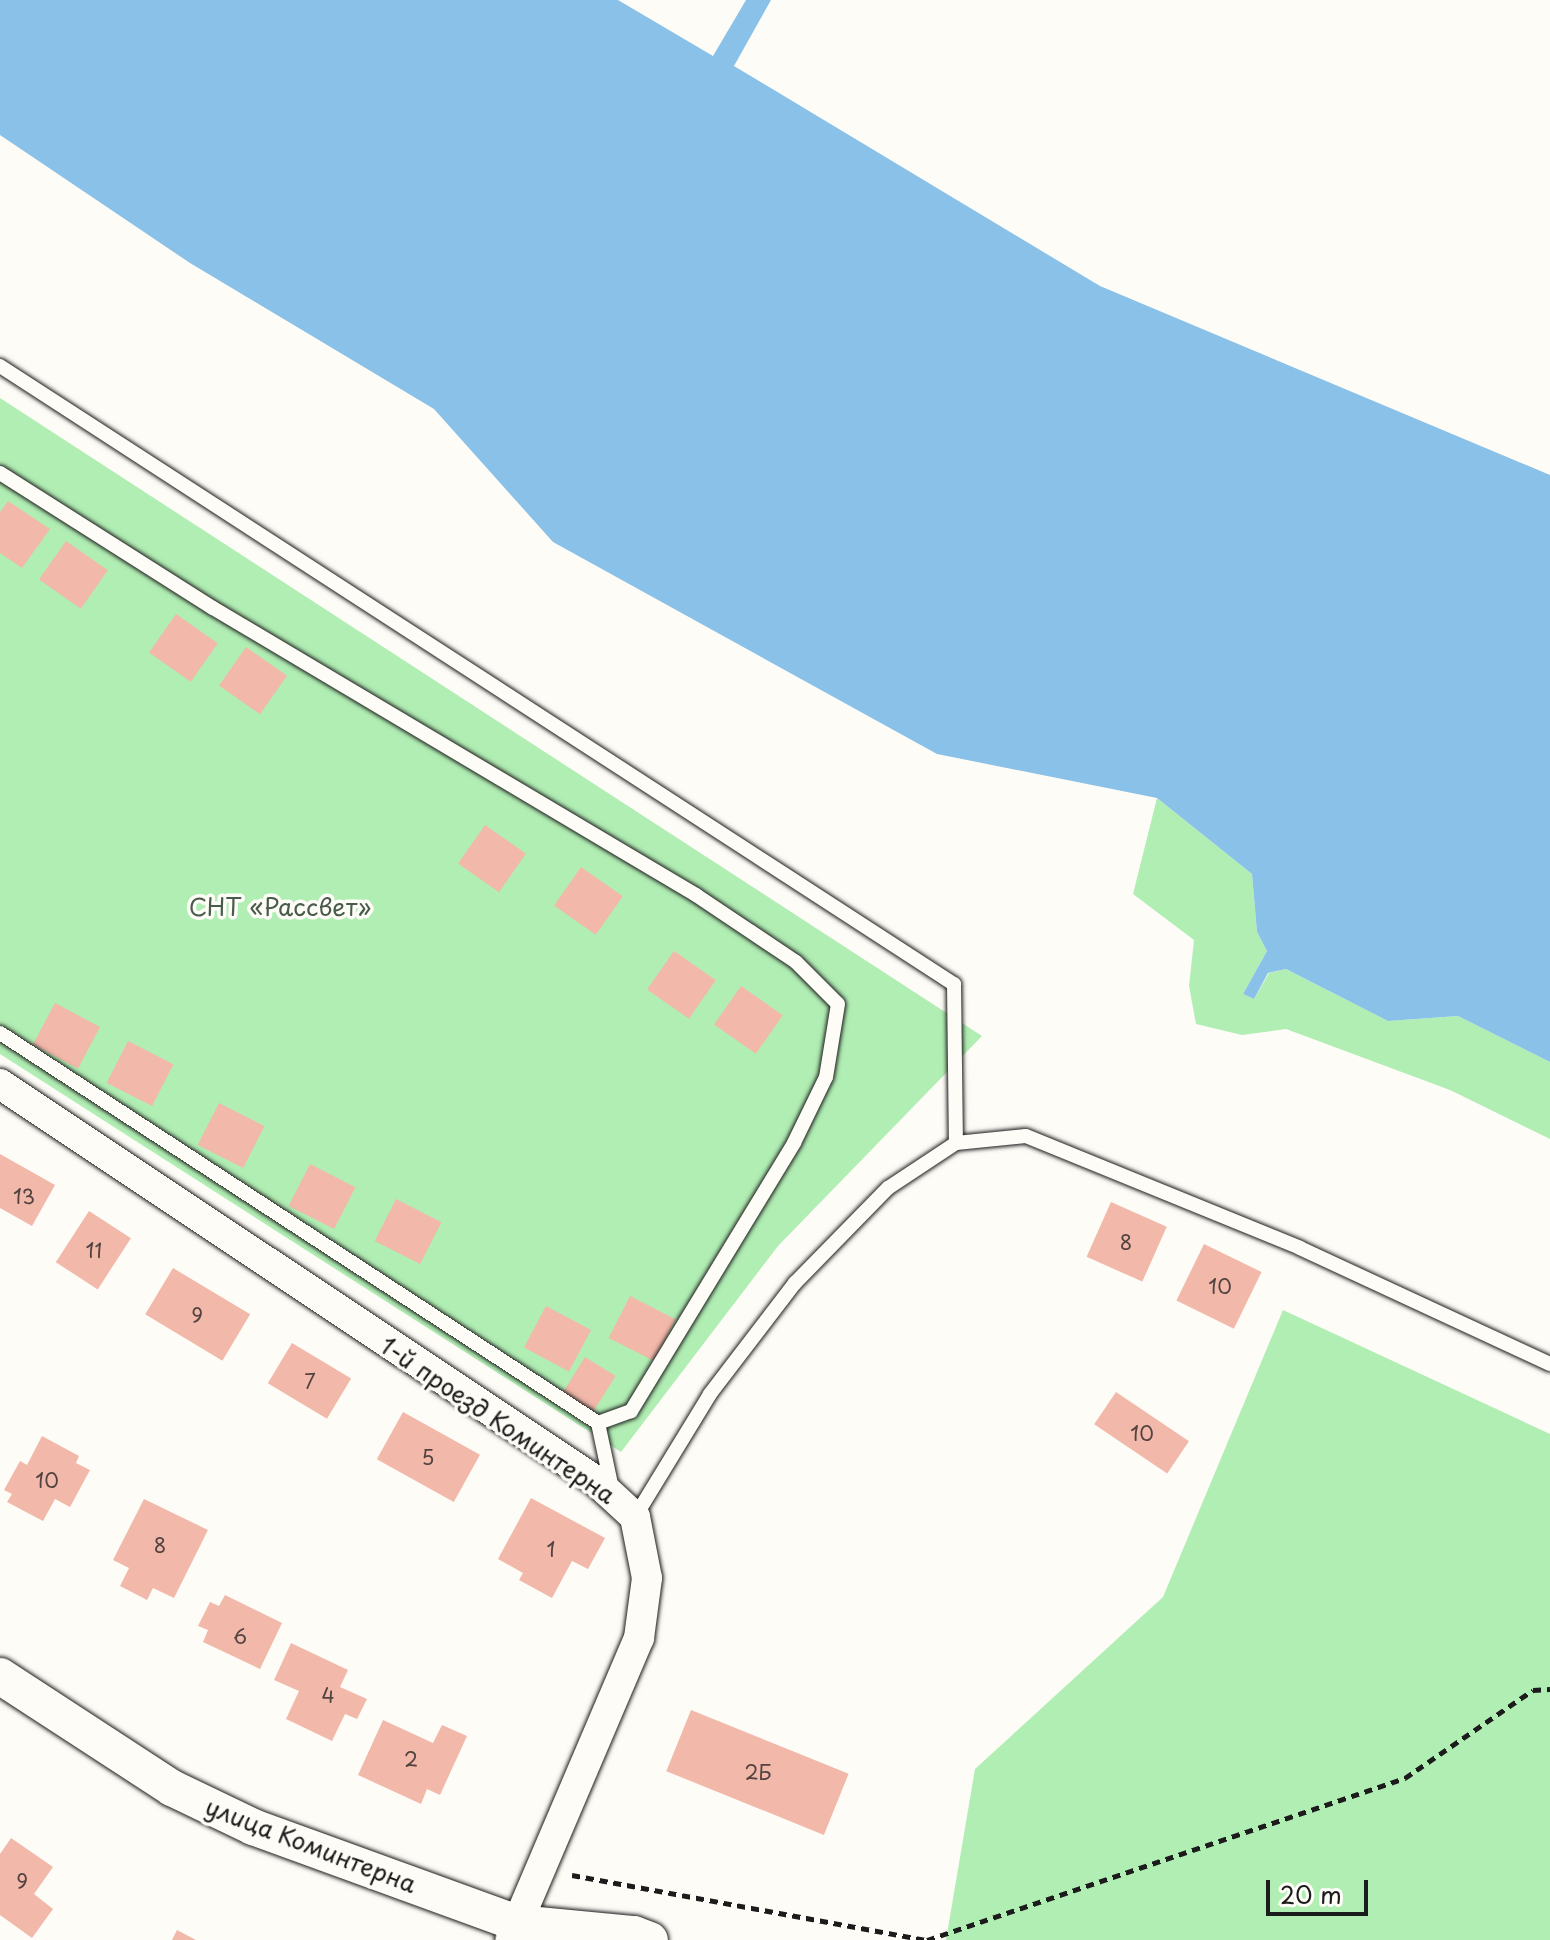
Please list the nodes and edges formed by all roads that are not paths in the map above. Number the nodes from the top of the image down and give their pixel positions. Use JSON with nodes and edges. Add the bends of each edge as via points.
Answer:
{"nodes":[{"id":1,"x":0,"y":366,"type":"edge"},
{"id":2,"x":0,"y":473,"type":"edge"},
{"id":3,"x":0,"y":1033,"type":"edge"},
{"id":4,"x":0,"y":1084,"type":"edge"},
{"id":5,"x":956,"y":1143,"type":"junction"},
{"id":6,"x":1550,"y":1364,"type":"edge"},
{"id":7,"x":598,"y":1423,"type":"junction"},
{"id":8,"x":624,"y":1507,"type":"junction"},
{"id":9,"x":0,"y":1676,"type":"edge"},
{"id":10,"x":513,"y":1932,"type":"edge"},
{"id":11,"x":650,"y":1940,"type":"edge"}],
"edges":[{"from":1,"to":5,"type":"lane","via":[[954,984]]},
{"from":2,"to":7,"type":"lane","via":[[213,608],[696,895],[796,962],[838,1004],[826,1077],[794,1143],[631,1411]]},
{"from":3,"to":7,"type":"lane"},
{"from":4,"to":8,"type":"street","name":"1-й проезд Коминтерна","via":[[596,1481]]},
{"from":5,"to":6,"type":"lane","via":[[1026,1136],[1300,1248]]},
{"from":5,"to":8,"type":"lane","via":[[888,1188],[795,1283]]},
{"from":7,"to":8,"type":"lane"},
{"from":8,"to":10,"type":"street","name":"1-й проезд Коминтерна","via":[[647,1578],[639,1638]]},
{"from":9,"to":10,"type":"street","name":"улица Коминтерна","via":[[172,1788],[253,1827]]},
{"from":10,"to":11,"type":"street","name":"улица Коминтерна","via":[[634,1934]]}]}
